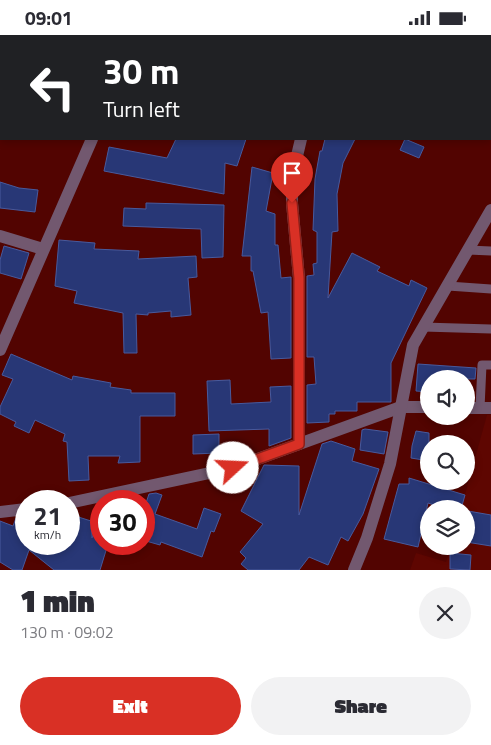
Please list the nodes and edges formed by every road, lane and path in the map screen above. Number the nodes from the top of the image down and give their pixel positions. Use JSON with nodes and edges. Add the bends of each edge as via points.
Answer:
{"nodes":[{"id":1,"x":92,"y":140,"type":"edge"},
{"id":2,"x":301,"y":140,"type":"edge"},
{"id":3,"x":490,"y":213,"type":"edge"},
{"id":4,"x":0,"y":235,"type":"edge"},
{"id":5,"x":43,"y":249,"type":"junction"},
{"id":6,"x":468,"y":249,"type":"junction"},
{"id":7,"x":491,"y":251,"type":"edge"},
{"id":8,"x":448,"y":285,"type":"junction"},
{"id":9,"x":491,"y":289,"type":"edge"},
{"id":10,"x":424,"y":327,"type":"junction"},
{"id":11,"x":491,"y":329,"type":"edge"},
{"id":12,"x":0,"y":350,"type":"edge"},
{"id":13,"x":491,"y":365,"type":"edge"},
{"id":14,"x":401,"y":407,"type":"junction"},
{"id":15,"x":420,"y":407,"type":"edge"},
{"id":16,"x":486,"y":408,"type":"edge"},
{"id":17,"x":299,"y":444,"type":"junction"},
{"id":18,"x":80,"y":501,"type":"edge"},
{"id":19,"x":15,"y":510,"type":"edge"},
{"id":20,"x":0,"y":512,"type":"edge"},
{"id":21,"x":354,"y":570,"type":"edge"}],
"edges":[{"from":1,"to":5,"type":"street"},
{"from":2,"to":17,"type":"street","via":[[292,177],[299,278]]},
{"from":3,"to":6,"type":"street"},
{"from":4,"to":5,"type":"street"},
{"from":5,"to":12,"type":"street"},
{"from":6,"to":7,"type":"lane"},
{"from":6,"to":8,"type":"street"},
{"from":8,"to":9,"type":"lane"},
{"from":8,"to":10,"type":"street"},
{"from":10,"to":11,"type":"lane"},
{"from":10,"to":14,"type":"street","via":[[413,345]]},
{"from":13,"to":16,"type":"lane","via":[[482,365]]},
{"from":14,"to":15,"type":"street"},
{"from":14,"to":17,"type":"street"},
{"from":14,"to":21,"type":"street","via":[[390,464]]},
{"from":17,"to":18,"type":"street","via":[[233,468]]},
{"from":19,"to":20,"type":"street"}]}
